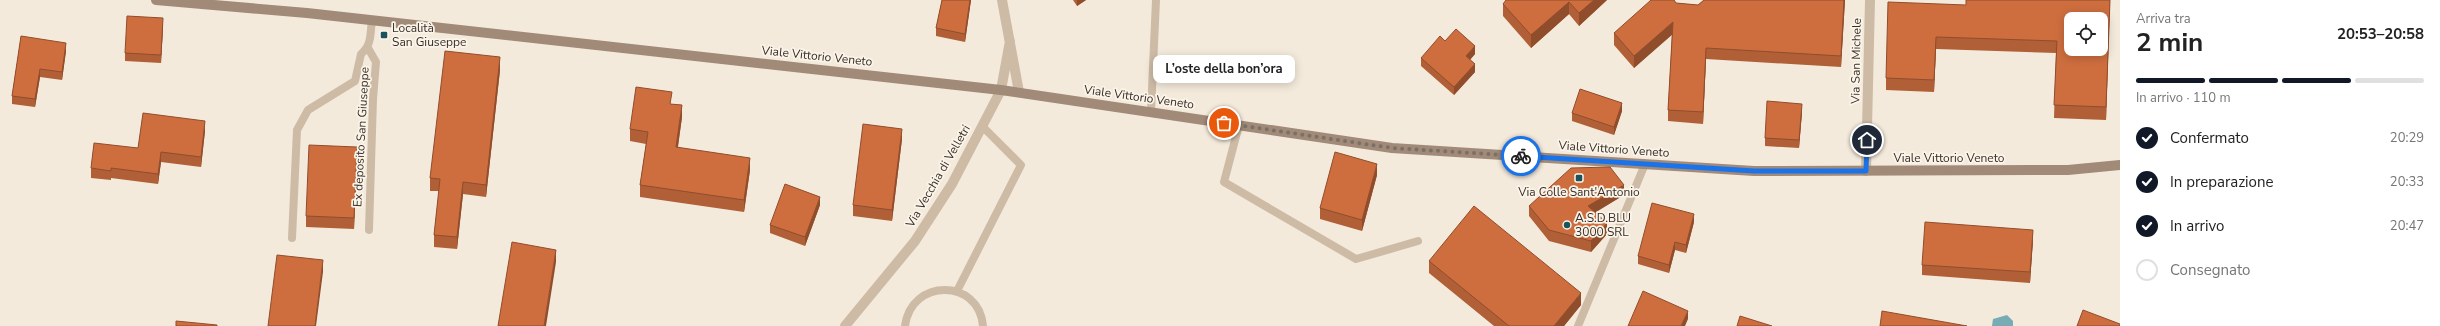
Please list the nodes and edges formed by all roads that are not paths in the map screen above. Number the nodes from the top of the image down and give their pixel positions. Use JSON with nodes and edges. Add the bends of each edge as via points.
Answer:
{"nodes":[{"id":1,"x":156,"y":0,"type":"edge"},
{"id":2,"x":1002,"y":0,"type":"edge"},
{"id":3,"x":1156,"y":0,"type":"edge"},
{"id":4,"x":1870,"y":0,"type":"edge"},
{"id":5,"x":372,"y":20,"type":"junction"},
{"id":6,"x":1010,"y":41,"type":"junction"},
{"id":7,"x":368,"y":48,"type":"junction"},
{"id":8,"x":1001,"y":90,"type":"junction"},
{"id":9,"x":1020,"y":92,"type":"junction"},
{"id":10,"x":1151,"y":112,"type":"junction"},
{"id":11,"x":1239,"y":125,"type":"junction"},
{"id":12,"x":982,"y":126,"type":"junction"},
{"id":13,"x":1645,"y":164,"type":"junction"},
{"id":14,"x":2120,"y":165,"type":"edge"},
{"id":15,"x":1866,"y":171,"type":"junction"},
{"id":16,"x":369,"y":230,"type":"dead end"},
{"id":17,"x":292,"y":238,"type":"dead end"},
{"id":18,"x":1418,"y":241,"type":"dead end"},
{"id":19,"x":957,"y":291,"type":"junction"},
{"id":20,"x":845,"y":326,"type":"edge"},
{"id":21,"x":905,"y":326,"type":"edge"},
{"id":22,"x":983,"y":326,"type":"edge"},
{"id":23,"x":1578,"y":326,"type":"edge"}],
"edges":[{"from":1,"to":5,"type":"main road","name":"Viale Vittorio Veneto"},
{"from":2,"to":6,"type":"street"},
{"from":3,"to":10,"type":"lane"},
{"from":4,"to":15,"type":"street","name":"Via San Michele"},
{"from":5,"to":7,"type":"lane"},
{"from":5,"to":8,"type":"main road","name":"Viale Vittorio Veneto"},
{"from":6,"to":8,"type":"street"},
{"from":6,"to":9,"type":"street"},
{"from":7,"to":16,"type":"lane","name":"Ex deposito San Giuseppe","via":[[376,62]]},
{"from":7,"to":17,"type":"lane","via":[[361,54],[355,81],[308,110],[297,130]]},
{"from":8,"to":9,"type":"main road","name":"Viale Vittorio Veneto"},
{"from":8,"to":12,"type":"street","name":"Via Vecchia di Velletri"},
{"from":9,"to":10,"type":"main road","name":"Viale Vittorio Veneto"},
{"from":10,"to":11,"type":"main road","name":"Viale Vittorio Veneto"},
{"from":11,"to":13,"type":"main road","name":"Viale Vittorio Veneto","via":[[1392,148]]},
{"from":11,"to":18,"type":"lane","via":[[1224,182],[1356,259]]},
{"from":12,"to":19,"type":"lane","via":[[1021,165]]},
{"from":12,"to":20,"type":"street","name":"Via Vecchia di Velletri","via":[[952,184],[915,241]]},
{"from":13,"to":15,"type":"main road","name":"Viale Vittorio Veneto","via":[[1754,171]]},
{"from":13,"to":23,"type":"lane"},
{"from":14,"to":15,"type":"main road","name":"Viale Vittorio Veneto","via":[[2068,170]]},
{"from":19,"to":21,"type":"lane","via":[[944,289],[920,297],[912,306]]},
{"from":19,"to":22,"type":"lane","via":[[977,308]]}]}
